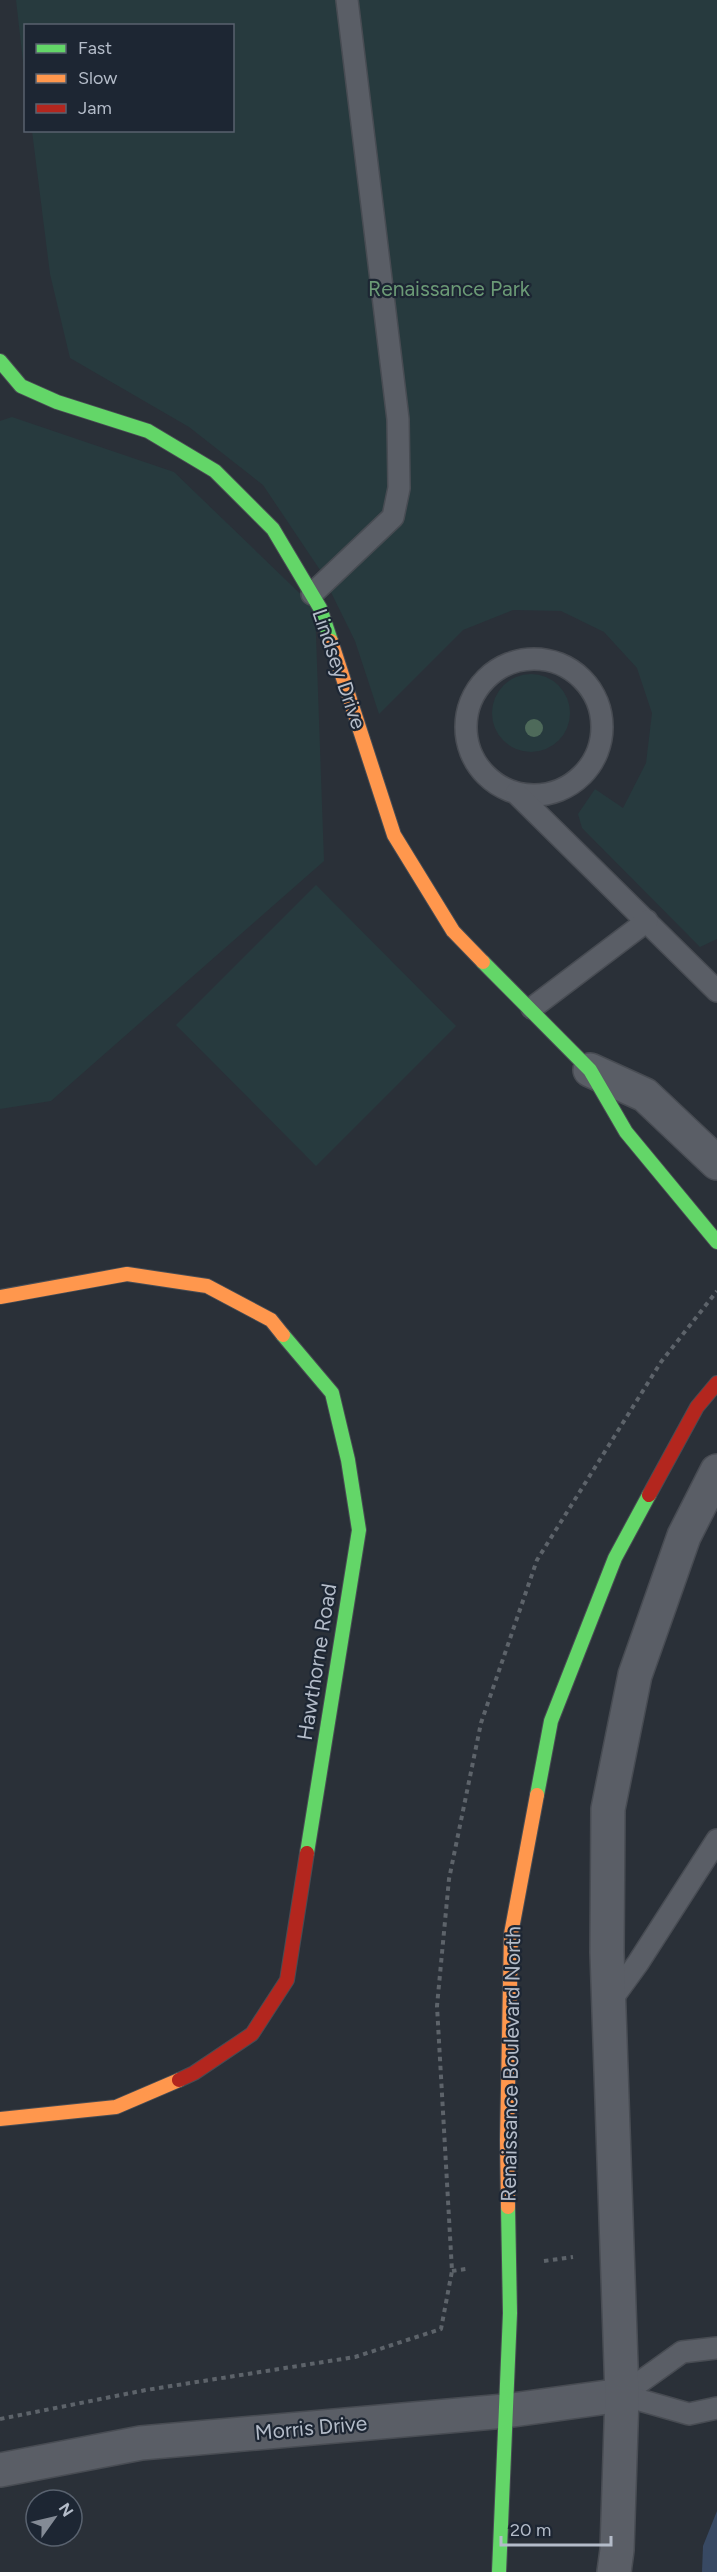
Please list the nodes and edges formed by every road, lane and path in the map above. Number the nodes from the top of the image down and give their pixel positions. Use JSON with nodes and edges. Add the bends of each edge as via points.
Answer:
{"nodes":[{"id":1,"x":347,"y":0,"type":"edge"},
{"id":2,"x":0,"y":361,"type":"edge"},
{"id":3,"x":312,"y":594,"type":"junction"},
{"id":4,"x":516,"y":793,"type":"junction"},
{"id":5,"x":647,"y":921,"type":"junction"},
{"id":6,"x":717,"y":991,"type":"edge"},
{"id":7,"x":532,"y":1008,"type":"junction"},
{"id":8,"x":590,"y":1070,"type":"junction"},
{"id":9,"x":717,"y":1163,"type":"edge"},
{"id":10,"x":717,"y":1242,"type":"edge"},
{"id":11,"x":0,"y":1297,"type":"edge"},
{"id":12,"x":717,"y":1383,"type":"edge"},
{"id":13,"x":717,"y":1471,"type":"edge"},
{"id":14,"x":717,"y":1840,"type":"edge"},
{"id":15,"x":609,"y":2003,"type":"junction"},
{"id":16,"x":0,"y":2119,"type":"edge"},
{"id":17,"x":573,"y":2257,"type":"dead end"},
{"id":18,"x":537,"y":2262,"type":"dead end"},
{"id":19,"x":466,"y":2269,"type":"dead end"},
{"id":20,"x":452,"y":2271,"type":"dead end"},
{"id":21,"x":441,"y":2329,"type":"dead end"},
{"id":22,"x":717,"y":2348,"type":"edge"},
{"id":23,"x":622,"y":2395,"type":"junction"},
{"id":24,"x":717,"y":2408,"type":"edge"},
{"id":25,"x":505,"y":2411,"type":"junction"},
{"id":26,"x":0,"y":2419,"type":"edge"},
{"id":27,"x":0,"y":2470,"type":"edge"},
{"id":28,"x":499,"y":2572,"type":"edge"},
{"id":29,"x":614,"y":2572,"type":"edge"}],
"edges":[{"from":1,"to":3,"type":"lane","via":[[398,419],[399,488],[393,516]]},
{"from":2,"to":3,"type":"street","name":"Lindsey Drive","via":[[21,386],[57,402],[148,431],[215,471],[273,529]]},
{"from":3,"to":7,"type":"street","name":"Lindsey Drive","via":[[320,608],[394,835],[453,932]]},
{"from":4,"to":4,"type":"lane","via":[[539,796],[561,791],[579,779],[593,762],[601,742],[603,721],[597,699],[584,680],[565,666],[543,659],[519,660],[497,669],[480,685],[469,705],[466,728],[470,751],[481,770],[498,785]]},
{"from":4,"to":5,"type":"lane"},
{"from":5,"to":6,"type":"lane"},
{"from":5,"to":7,"type":"lane"},
{"from":7,"to":8,"type":"street","name":"Lindsey Drive"},
{"from":8,"to":9,"type":"street","name":"Lindsey Drive","via":[[645,1095]]},
{"from":8,"to":10,"type":"street","name":"Lindsey Drive","via":[[626,1132]]},
{"from":11,"to":16,"type":"street","name":"Hawthorne Road","via":[[127,1274],[207,1286],[271,1320],[332,1393],[359,1530],[287,1980],[252,2034],[194,2073],[116,2107]]},
{"from":12,"to":25,"type":"street","name":"Renaissance Boulevard North","via":[[698,1407],[615,1558],[551,1720],[511,1934],[507,2140],[510,2313]]},
{"from":13,"to":15,"type":"street","via":[[684,1536],[635,1675],[628,1708],[608,1809]]},
{"from":14,"to":15,"type":"lane"},
{"from":15,"to":23,"type":"street"},
{"from":17,"to":18,"type":"path"},
{"from":19,"to":20,"type":"path"},
{"from":21,"to":26,"type":"path","via":[[355,2357],[146,2390]]},
{"from":22,"to":23,"type":"lane","via":[[682,2352]]},
{"from":23,"to":24,"type":"lane","via":[[689,2414]]},
{"from":23,"to":25,"type":"street","name":"Morris Drive"},
{"from":23,"to":29,"type":"street"},
{"from":25,"to":27,"type":"street","name":"Morris Drive","via":[[141,2443]]},
{"from":25,"to":28,"type":"street","name":"Renaissance Boulevard North"}]}
